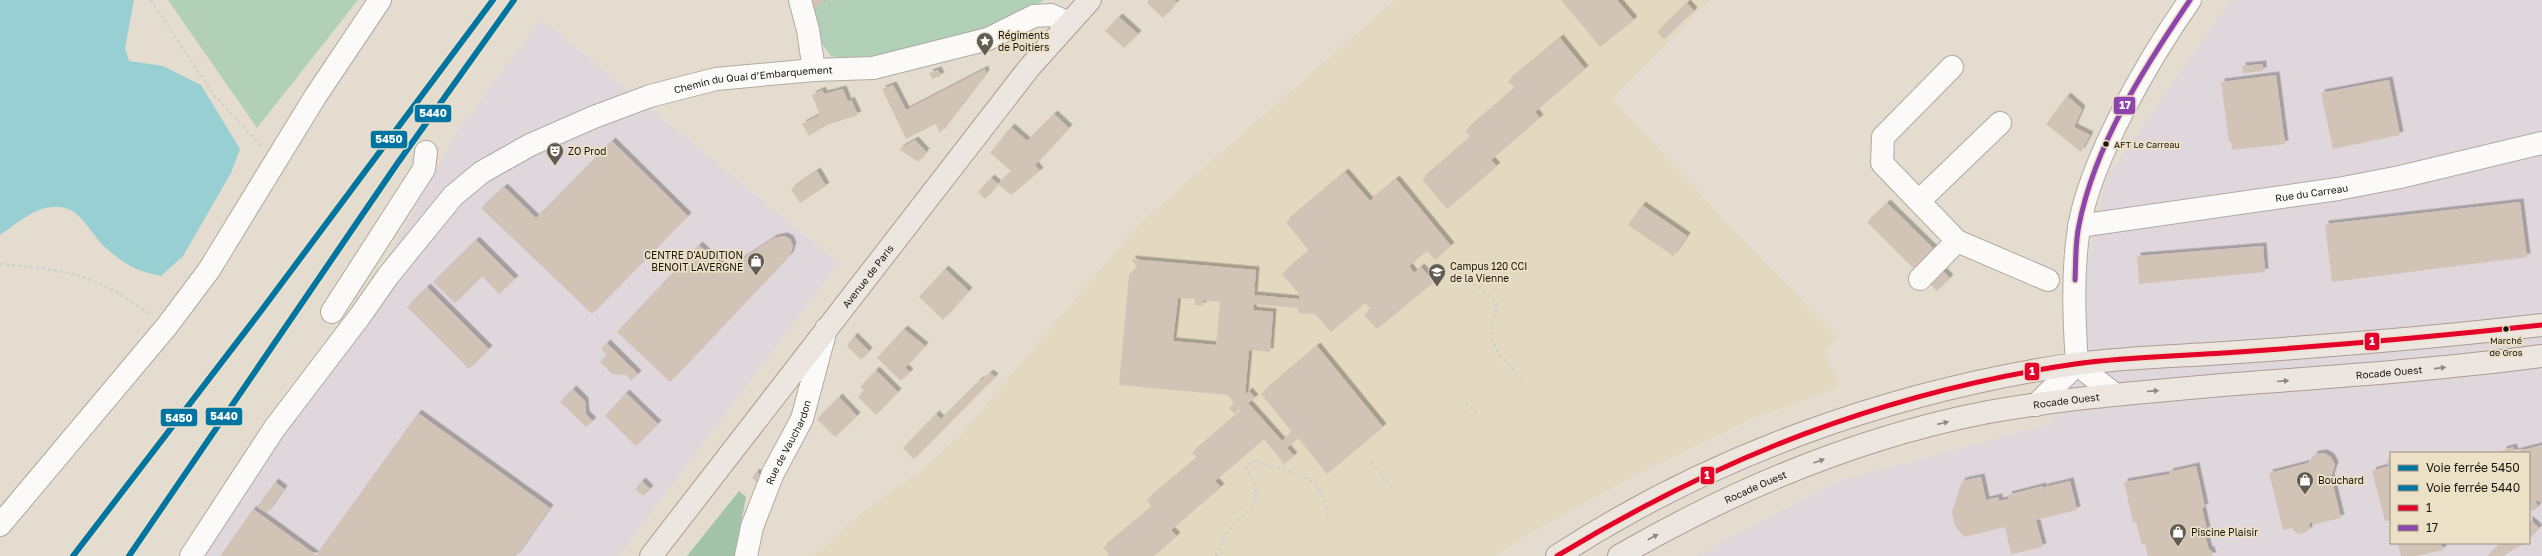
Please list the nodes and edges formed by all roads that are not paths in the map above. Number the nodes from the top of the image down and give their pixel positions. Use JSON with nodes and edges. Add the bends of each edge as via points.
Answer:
{"nodes":[{"id":1,"x":380,"y":0,"type":"edge"},
{"id":2,"x":800,"y":0,"type":"edge"},
{"id":3,"x":1090,"y":0,"type":"edge"},
{"id":4,"x":2190,"y":0,"type":"edge"},
{"id":5,"x":1069,"y":23,"type":"junction"},
{"id":6,"x":1952,"y":67,"type":"dead end"},
{"id":7,"x":814,"y":70,"type":"junction"},
{"id":8,"x":2000,"y":123,"type":"dead end"},
{"id":9,"x":2542,"y":143,"type":"edge"},
{"id":10,"x":426,"y":152,"type":"dead end"},
{"id":11,"x":1919,"y":201,"type":"junction"},
{"id":12,"x":2079,"y":226,"type":"junction"},
{"id":13,"x":1957,"y":241,"type":"junction"},
{"id":14,"x":1920,"y":279,"type":"dead end"},
{"id":15,"x":2048,"y":280,"type":"dead end"},
{"id":16,"x":2542,"y":325,"type":"edge"},
{"id":17,"x":352,"y":326,"type":"junction"},
{"id":18,"x":826,"y":328,"type":"junction"},
{"id":19,"x":2542,"y":356,"type":"edge"},
{"id":20,"x":2077,"y":364,"type":"junction"},
{"id":21,"x":2114,"y":394,"type":"junction"},
{"id":22,"x":2036,"y":405,"type":"junction"},
{"id":23,"x":0,"y":525,"type":"edge"},
{"id":24,"x":191,"y":556,"type":"edge"},
{"id":25,"x":651,"y":556,"type":"edge"},
{"id":26,"x":746,"y":556,"type":"edge"},
{"id":27,"x":1557,"y":556,"type":"edge"},
{"id":28,"x":1619,"y":556,"type":"edge"}],
"edges":[{"from":1,"to":23,"type":"street","via":[[275,161],[209,270],[167,326]]},
{"from":2,"to":7,"type":"street"},
{"from":3,"to":5,"type":"main road","name":"Avenue de Paris"},
{"from":4,"to":12,"type":"street","via":[[2144,74],[2102,156],[2087,193]]},
{"from":5,"to":7,"type":"street","name":"Chemin du Quai d’Embarquement","via":[[1051,15],[1034,16],[988,39],[940,52],[873,68]]},
{"from":5,"to":18,"type":"main road","name":"Avenue de Paris","via":[[1029,68]]},
{"from":6,"to":11,"type":"street","via":[[1883,137],[1882,163]]},
{"from":7,"to":17,"type":"street","name":"Chemin du Quai d’Embarquement","via":[[716,79],[650,96],[530,145],[482,172],[454,196],[388,276]]},
{"from":8,"to":11,"type":"street"},
{"from":9,"to":12,"type":"street","name":"Rue du Carreau","via":[[2338,189]]},
{"from":10,"to":17,"type":"street","via":[[424,169],[327,309]]},
{"from":11,"to":13,"type":"street"},
{"from":12,"to":20,"type":"street","via":[[2075,294]]},
{"from":13,"to":14,"type":"street"},
{"from":13,"to":15,"type":"street"},
{"from":16,"to":20,"type":"main road","via":[[2426,338]]},
{"from":17,"to":24,"type":"street","name":"Chemin du Quai d’Embarquement","via":[[274,429]]},
{"from":18,"to":25,"type":"main road","name":"Avenue de Paris"},
{"from":18,"to":26,"type":"street","name":"Rue de Vauchardon","via":[[802,419],[773,473],[752,527]]},
{"from":21,"to":19,"type":"main road","name":"Rocade Ouest","one_way":true,"via":[[2422,370]]},
{"from":20,"to":21,"type":"street"},
{"from":20,"to":22,"type":"street"},
{"from":20,"to":27,"type":"main road","via":[[1980,381],[1915,396],[1843,419],[1695,479],[1636,509]]},
{"from":21,"to":22,"type":"main road","name":"Rocade Ouest"},
{"from":28,"to":22,"type":"main road","name":"Rocade Ouest","one_way":true,"via":[[1715,505],[1782,475],[1853,449],[1918,429],[1988,412]]}]}
